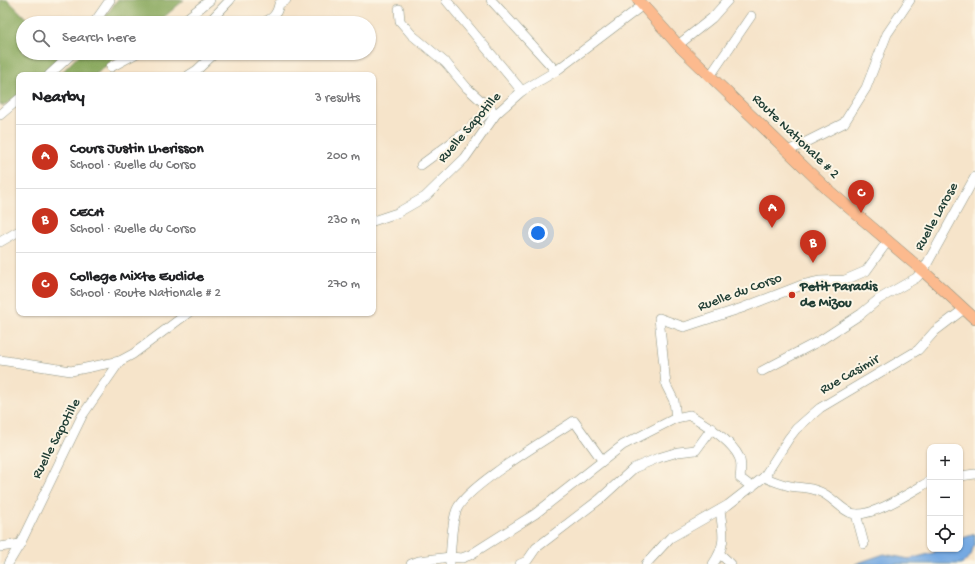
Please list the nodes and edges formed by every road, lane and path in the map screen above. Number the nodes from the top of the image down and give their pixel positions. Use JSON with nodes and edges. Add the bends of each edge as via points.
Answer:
{"nodes":[{"id":1,"x":110,"y":0,"type":"edge"},
{"id":2,"x":210,"y":0,"type":"edge"},
{"id":3,"x":230,"y":0,"type":"edge"},
{"id":4,"x":446,"y":0,"type":"edge"},
{"id":5,"x":491,"y":0,"type":"edge"},
{"id":6,"x":728,"y":0,"type":"edge"},
{"id":7,"x":910,"y":0,"type":"edge"},
{"id":8,"x":279,"y":1,"type":"edge"},
{"id":9,"x":641,"y":3,"type":"edge"},
{"id":10,"x":398,"y":10,"type":"dead end"},
{"id":11,"x":99,"y":16,"type":"edge"},
{"id":12,"x":191,"y":16,"type":"edge"},
{"id":13,"x":215,"y":16,"type":"edge"},
{"id":14,"x":274,"y":16,"type":"edge"},
{"id":15,"x":750,"y":16,"type":"dead end"},
{"id":16,"x":678,"y":45,"type":"junction"},
{"id":17,"x":66,"y":60,"type":"edge"},
{"id":18,"x":124,"y":60,"type":"edge"},
{"id":19,"x":208,"y":60,"type":"edge"},
{"id":20,"x":111,"y":67,"type":"dead end"},
{"id":21,"x":556,"y":71,"type":"junction"},
{"id":22,"x":52,"y":72,"type":"edge"},
{"id":23,"x":194,"y":72,"type":"edge"},
{"id":24,"x":710,"y":76,"type":"junction"},
{"id":25,"x":522,"y":91,"type":"junction"},
{"id":26,"x":16,"y":102,"type":"edge"},
{"id":27,"x":493,"y":111,"type":"junction"},
{"id":28,"x":0,"y":115,"type":"edge"},
{"id":29,"x":788,"y":151,"type":"junction"},
{"id":30,"x":421,"y":165,"type":"dead end"},
{"id":31,"x":975,"y":177,"type":"edge"},
{"id":32,"x":376,"y":220,"type":"edge"},
{"id":33,"x":16,"y":233,"type":"edge"},
{"id":34,"x":0,"y":242,"type":"edge"},
{"id":35,"x":887,"y":242,"type":"junction"},
{"id":36,"x":923,"y":271,"type":"junction"},
{"id":37,"x":964,"y":309,"type":"junction"},
{"id":38,"x":184,"y":316,"type":"edge"},
{"id":39,"x":975,"y":319,"type":"edge"},
{"id":40,"x":0,"y":360,"type":"edge"},
{"id":41,"x":120,"y":361,"type":"junction"},
{"id":42,"x":762,"y":371,"type":"dead end"},
{"id":43,"x":676,"y":418,"type":"junction"},
{"id":44,"x":712,"y":428,"type":"junction"},
{"id":45,"x":602,"y":460,"type":"junction"},
{"id":46,"x":975,"y":474,"type":"edge"},
{"id":47,"x":963,"y":476,"type":"edge"},
{"id":48,"x":764,"y":477,"type":"junction"},
{"id":49,"x":927,"y":483,"type":"edge"},
{"id":50,"x":752,"y":487,"type":"junction"},
{"id":51,"x":720,"y":510,"type":"junction"},
{"id":52,"x":856,"y":514,"type":"junction"},
{"id":53,"x":20,"y":544,"type":"junction"},
{"id":54,"x":864,"y":544,"type":"dead end"},
{"id":55,"x":0,"y":547,"type":"edge"},
{"id":56,"x":720,"y":554,"type":"junction"},
{"id":57,"x":450,"y":560,"type":"edge"},
{"id":58,"x":8,"y":564,"type":"edge"},
{"id":59,"x":411,"y":564,"type":"edge"},
{"id":60,"x":520,"y":564,"type":"edge"},
{"id":61,"x":646,"y":564,"type":"edge"},
{"id":62,"x":713,"y":564,"type":"edge"},
{"id":63,"x":731,"y":564,"type":"edge"}],
"edges":[{"from":1,"to":11,"type":"street"},
{"from":2,"to":12,"type":"street"},
{"from":3,"to":13,"type":"street"},
{"from":4,"to":25,"type":"street"},
{"from":5,"to":21,"type":"street"},
{"from":6,"to":16,"type":"street","via":[[712,18]]},
{"from":7,"to":29,"type":"street","via":[[889,29],[866,88],[844,124]]},
{"from":8,"to":14,"type":"street","via":[[278,12]]},
{"from":9,"to":16,"type":"main road","name":"Route Nationale # 2"},
{"from":9,"to":21,"type":"street","name":"Ruelle Sapotille"},
{"from":10,"to":27,"type":"street","via":[[400,21],[412,35],[446,63],[467,88]]},
{"from":15,"to":24,"type":"street"},
{"from":16,"to":24,"type":"main road","name":"Route Nationale # 2"},
{"from":17,"to":22,"type":"street"},
{"from":18,"to":20,"type":"street"},
{"from":19,"to":23,"type":"street"},
{"from":21,"to":25,"type":"street","name":"Ruelle Sapotille"},
{"from":24,"to":29,"type":"main road","name":"Route Nationale # 2"},
{"from":25,"to":27,"type":"street","name":"Ruelle Sapotille"},
{"from":26,"to":28,"type":"street"},
{"from":27,"to":30,"type":"street"},
{"from":27,"to":32,"type":"street","name":"Ruelle Sapotille","via":[[465,158],[425,197],[396,213]]},
{"from":29,"to":35,"type":"main road","name":"Route Nationale # 2"},
{"from":31,"to":36,"type":"street","name":"Ruelle Larose"},
{"from":33,"to":34,"type":"street"},
{"from":35,"to":36,"type":"main road","name":"Route Nationale # 2"},
{"from":35,"to":43,"type":"street","name":"Ruelle du Corso","via":[[866,271],[845,280],[802,285],[684,326],[659,318],[666,385],[674,401]]},
{"from":36,"to":37,"type":"main road","name":"Route Nationale # 2"},
{"from":36,"to":42,"type":"street","via":[[821,340]]},
{"from":37,"to":39,"type":"main road","name":"Route Nationale # 2"},
{"from":37,"to":48,"type":"street","name":"Rue Casimir","via":[[935,331],[918,350],[820,408],[808,418],[789,438]]},
{"from":38,"to":41,"type":"street","name":"Ruelle Sapotille"},
{"from":40,"to":41,"type":"street","via":[[71,371]]},
{"from":41,"to":53,"type":"street","name":"Ruelle Sapotille","via":[[82,416]]},
{"from":43,"to":44,"type":"street","via":[[690,415]]},
{"from":43,"to":45,"type":"street","via":[[623,445]]},
{"from":44,"to":50,"type":"street","via":[[737,449],[742,469],[740,478]]},
{"from":44,"to":60,"type":"street","via":[[696,450],[678,452],[634,468]]},
{"from":45,"to":57,"type":"street","via":[[535,514],[508,532],[470,556]]},
{"from":45,"to":57,"type":"street","via":[[574,421],[488,478],[458,507]]},
{"from":46,"to":47,"type":"street"},
{"from":48,"to":50,"type":"street","name":"Rue Casimir"},
{"from":48,"to":52,"type":"street","via":[[791,486],[817,490]]},
{"from":49,"to":52,"type":"street","via":[[873,511]]},
{"from":50,"to":51,"type":"street","name":"Rue Casimir"},
{"from":51,"to":56,"type":"street","via":[[724,540]]},
{"from":51,"to":61,"type":"street","name":"Rue Casimir","via":[[670,538]]},
{"from":52,"to":54,"type":"street"},
{"from":53,"to":55,"type":"street"},
{"from":53,"to":58,"type":"street","name":"Ruelle Sapotille"},
{"from":56,"to":62,"type":"street"},
{"from":56,"to":63,"type":"street"},
{"from":57,"to":59,"type":"street","via":[[419,561]]}]}
